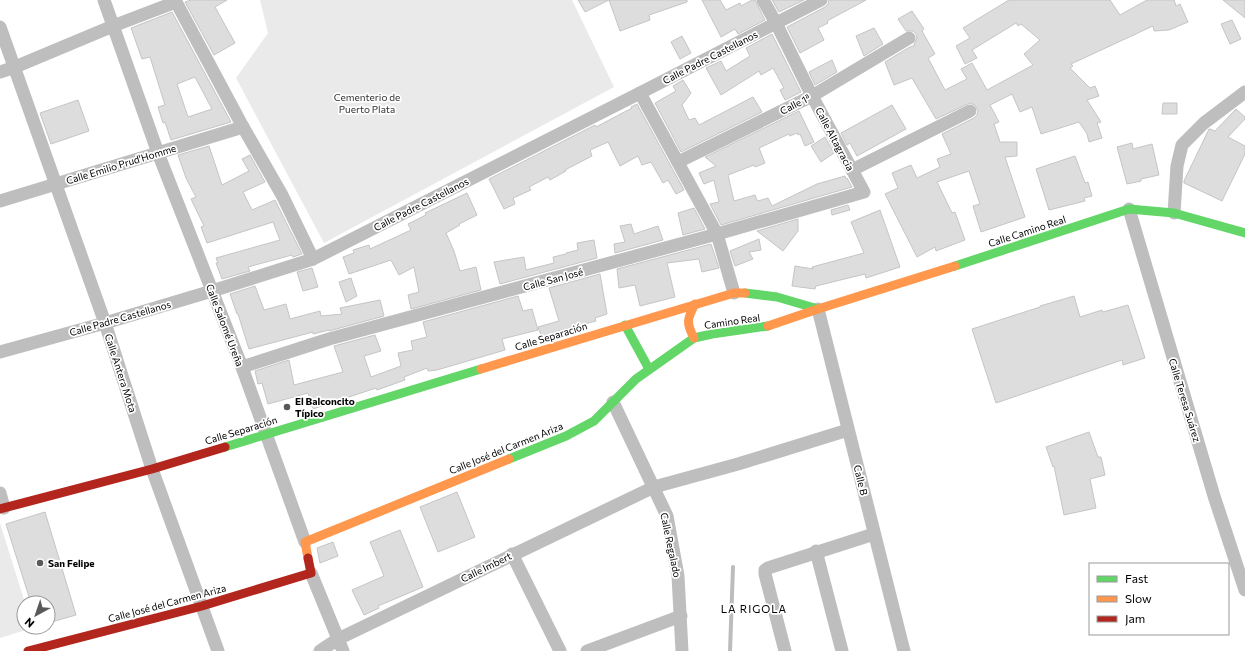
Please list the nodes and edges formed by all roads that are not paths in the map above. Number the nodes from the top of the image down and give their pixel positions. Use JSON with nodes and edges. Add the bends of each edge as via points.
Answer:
{"nodes":[{"id":1,"x":104,"y":0,"type":"edge"},
{"id":2,"x":763,"y":0,"type":"edge"},
{"id":3,"x":821,"y":0,"type":"edge"},
{"id":4,"x":175,"y":1,"type":"edge"},
{"id":5,"x":776,"y":23,"type":"junction"},
{"id":6,"x":113,"y":26,"type":"junction"},
{"id":7,"x":0,"y":27,"type":"edge"},
{"id":8,"x":909,"y":38,"type":"dead end"},
{"id":9,"x":15,"y":67,"type":"junction"},
{"id":10,"x":0,"y":72,"type":"edge"},
{"id":11,"x":1245,"y":92,"type":"edge"},
{"id":12,"x":640,"y":93,"type":"junction"},
{"id":13,"x":812,"y":96,"type":"junction"},
{"id":14,"x":970,"y":111,"type":"dead end"},
{"id":15,"x":243,"y":127,"type":"junction"},
{"id":16,"x":158,"y":153,"type":"junction"},
{"id":17,"x":678,"y":162,"type":"junction"},
{"id":18,"x":852,"y":170,"type":"junction"},
{"id":19,"x":56,"y":184,"type":"junction"},
{"id":20,"x":864,"y":192,"type":"joint"},
{"id":21,"x":0,"y":201,"type":"edge"},
{"id":22,"x":1128,"y":209,"type":"junction"},
{"id":23,"x":1174,"y":213,"type":"junction"},
{"id":24,"x":1245,"y":233,"type":"edge"},
{"id":25,"x":717,"y":234,"type":"junction"},
{"id":26,"x":313,"y":259,"type":"junction"},
{"id":27,"x":212,"y":292,"type":"junction"},
{"id":28,"x":734,"y":293,"type":"junction"},
{"id":29,"x":695,"y":304,"type":"junction"},
{"id":30,"x":818,"y":309,"type":"junction"},
{"id":31,"x":105,"y":323,"type":"junction"},
{"id":32,"x":625,"y":325,"type":"junction"},
{"id":33,"x":694,"y":338,"type":"junction"},
{"id":34,"x":0,"y":352,"type":"edge"},
{"id":35,"x":242,"y":367,"type":"junction"},
{"id":36,"x":649,"y":369,"type":"junction"},
{"id":37,"x":614,"y":402,"type":"junction"},
{"id":38,"x":848,"y":430,"type":"junction"},
{"id":39,"x":266,"y":434,"type":"junction"},
{"id":40,"x":152,"y":469,"type":"junction"},
{"id":41,"x":654,"y":487,"type":"junction"},
{"id":42,"x":0,"y":492,"type":"edge"},
{"id":43,"x":2,"y":509,"type":"edge"},
{"id":44,"x":874,"y":534,"type":"junction"},
{"id":45,"x":304,"y":542,"type":"junction"},
{"id":46,"x":816,"y":551,"type":"junction"},
{"id":47,"x":512,"y":554,"type":"junction"},
{"id":48,"x":311,"y":574,"type":"junction"},
{"id":49,"x":1245,"y":590,"type":"edge"},
{"id":50,"x":202,"y":606,"type":"junction"},
{"id":51,"x":681,"y":616,"type":"junction"},
{"id":52,"x":341,"y":645,"type":"edge"},
{"id":53,"x":45,"y":648,"type":"edge"},
{"id":54,"x":28,"y":651,"type":"edge"},
{"id":55,"x":218,"y":651,"type":"edge"},
{"id":56,"x":320,"y":651,"type":"edge"},
{"id":57,"x":560,"y":651,"type":"edge"},
{"id":58,"x":587,"y":651,"type":"edge"},
{"id":59,"x":682,"y":651,"type":"edge"},
{"id":60,"x":785,"y":651,"type":"edge"},
{"id":61,"x":842,"y":651,"type":"edge"},
{"id":62,"x":904,"y":651,"type":"edge"}],
"edges":[{"from":1,"to":6,"type":"street","name":"Calle Salomé Ureña"},
{"from":2,"to":5,"type":"street","name":"Calle Altagracia"},
{"from":3,"to":5,"type":"street","name":"Calle Padre Castellanos"},
{"from":4,"to":6,"type":"street"},
{"from":4,"to":15,"type":"street"},
{"from":5,"to":12,"type":"street","name":"Calle Padre Castellanos"},
{"from":5,"to":13,"type":"street","name":"Calle Altagracia"},
{"from":6,"to":9,"type":"street"},
{"from":6,"to":16,"type":"street","name":"Calle Salomé Ureña"},
{"from":7,"to":9,"type":"street","name":"Calle Antera Mota"},
{"from":8,"to":13,"type":"street","name":"Calle 1ª"},
{"from":9,"to":10,"type":"street"},
{"from":9,"to":19,"type":"street","name":"Calle Antera Mota"},
{"from":11,"to":23,"type":"street","via":[[1204,123],[1182,145],[1177,166]]},
{"from":12,"to":17,"type":"street"},
{"from":12,"to":26,"type":"street","name":"Calle Padre Castellanos"},
{"from":13,"to":17,"type":"street","name":"Calle 1ª"},
{"from":13,"to":18,"type":"street","name":"Calle Altagracia"},
{"from":14,"to":18,"type":"street"},
{"from":15,"to":16,"type":"street","name":"Calle Emilio Prud'Homme"},
{"from":15,"to":26,"type":"street","via":[[282,195]]},
{"from":16,"to":19,"type":"street","name":"Calle Emilio Prud'Homme"},
{"from":16,"to":27,"type":"street","name":"Calle Salomé Ureña"},
{"from":17,"to":25,"type":"street"},
{"from":18,"to":20,"type":"street","name":"Calle Altagracia"},
{"from":19,"to":21,"type":"street","name":"Calle Emilio Prud'Homme"},
{"from":19,"to":31,"type":"street","name":"Calle Antera Mota"},
{"from":20,"to":25,"type":"street","name":"Calle San José"},
{"from":22,"to":23,"type":"street","name":"Calle Camino Real"},
{"from":22,"to":30,"type":"street","name":"Calle Camino Real"},
{"from":22,"to":49,"type":"street","name":"Calle Teresa Suárez"},
{"from":23,"to":24,"type":"street","name":"Calle Camino Real"},
{"from":25,"to":28,"type":"street"},
{"from":25,"to":35,"type":"street","name":"Calle San José","via":[[329,339]]},
{"from":26,"to":27,"type":"street","name":"Calle Padre Castellanos"},
{"from":27,"to":31,"type":"street","name":"Calle Padre Castellanos"},
{"from":27,"to":35,"type":"street","name":"Calle Salomé Ureña"},
{"from":28,"to":29,"type":"street","name":"Calle Separación"},
{"from":28,"to":30,"type":"street","name":"Calle Separación","via":[[747,292]]},
{"from":29,"to":32,"type":"street","name":"Calle Separación"},
{"from":29,"to":33,"type":"street","via":[[687,322]]},
{"from":30,"to":33,"type":"street","name":"Camino Real","via":[[764,328]]},
{"from":30,"to":38,"type":"street","name":"Calle B"},
{"from":31,"to":34,"type":"street","name":"Calle Padre Castellanos"},
{"from":31,"to":40,"type":"street","name":"Calle Antera Mota"},
{"from":32,"to":36,"type":"street"},
{"from":32,"to":39,"type":"street","name":"Calle Separación"},
{"from":33,"to":36,"type":"street","name":"Calle José del Carmen Ariza"},
{"from":35,"to":39,"type":"street","name":"Calle Salomé Ureña"},
{"from":36,"to":37,"type":"street","name":"Calle José del Carmen Ariza"},
{"from":37,"to":41,"type":"street","name":"Calle Regalado"},
{"from":37,"to":45,"type":"street","name":"Calle José del Carmen Ariza","via":[[594,421],[566,436]]},
{"from":38,"to":41,"type":"street","name":"Calle Imbert"},
{"from":38,"to":44,"type":"street","name":"Calle B"},
{"from":39,"to":40,"type":"street","name":"Calle Separación"},
{"from":39,"to":45,"type":"street","name":"Calle Salomé Ureña"},
{"from":40,"to":43,"type":"street","name":"Calle Separación"},
{"from":40,"to":50,"type":"street","name":"Calle Antera Mota"},
{"from":41,"to":47,"type":"street","name":"Calle Imbert"},
{"from":41,"to":51,"type":"street","name":"Calle Regalado","via":[[667,516],[678,576]]},
{"from":42,"to":43,"type":"street"},
{"from":44,"to":46,"type":"street"},
{"from":44,"to":62,"type":"street","name":"Calle B"},
{"from":45,"to":48,"type":"street","name":"Calle Salomé Ureña"},
{"from":46,"to":60,"type":"street","via":[[765,570]]},
{"from":46,"to":61,"type":"street"},
{"from":47,"to":52,"type":"street","name":"Calle Imbert"},
{"from":47,"to":57,"type":"street"},
{"from":48,"to":50,"type":"street","name":"Calle José del Carmen Ariza"},
{"from":48,"to":52,"type":"street","name":"Calle Salomé Ureña"},
{"from":50,"to":53,"type":"street","name":"Calle José del Carmen Ariza"},
{"from":50,"to":55,"type":"street","name":"Calle Antera Mota"},
{"from":51,"to":58,"type":"street"},
{"from":51,"to":59,"type":"street","name":"Calle Regalado"},
{"from":52,"to":56,"type":"street","name":"Calle Imbert"},
{"from":53,"to":54,"type":"street","name":"Calle José del Carmen Ariza"}]}
